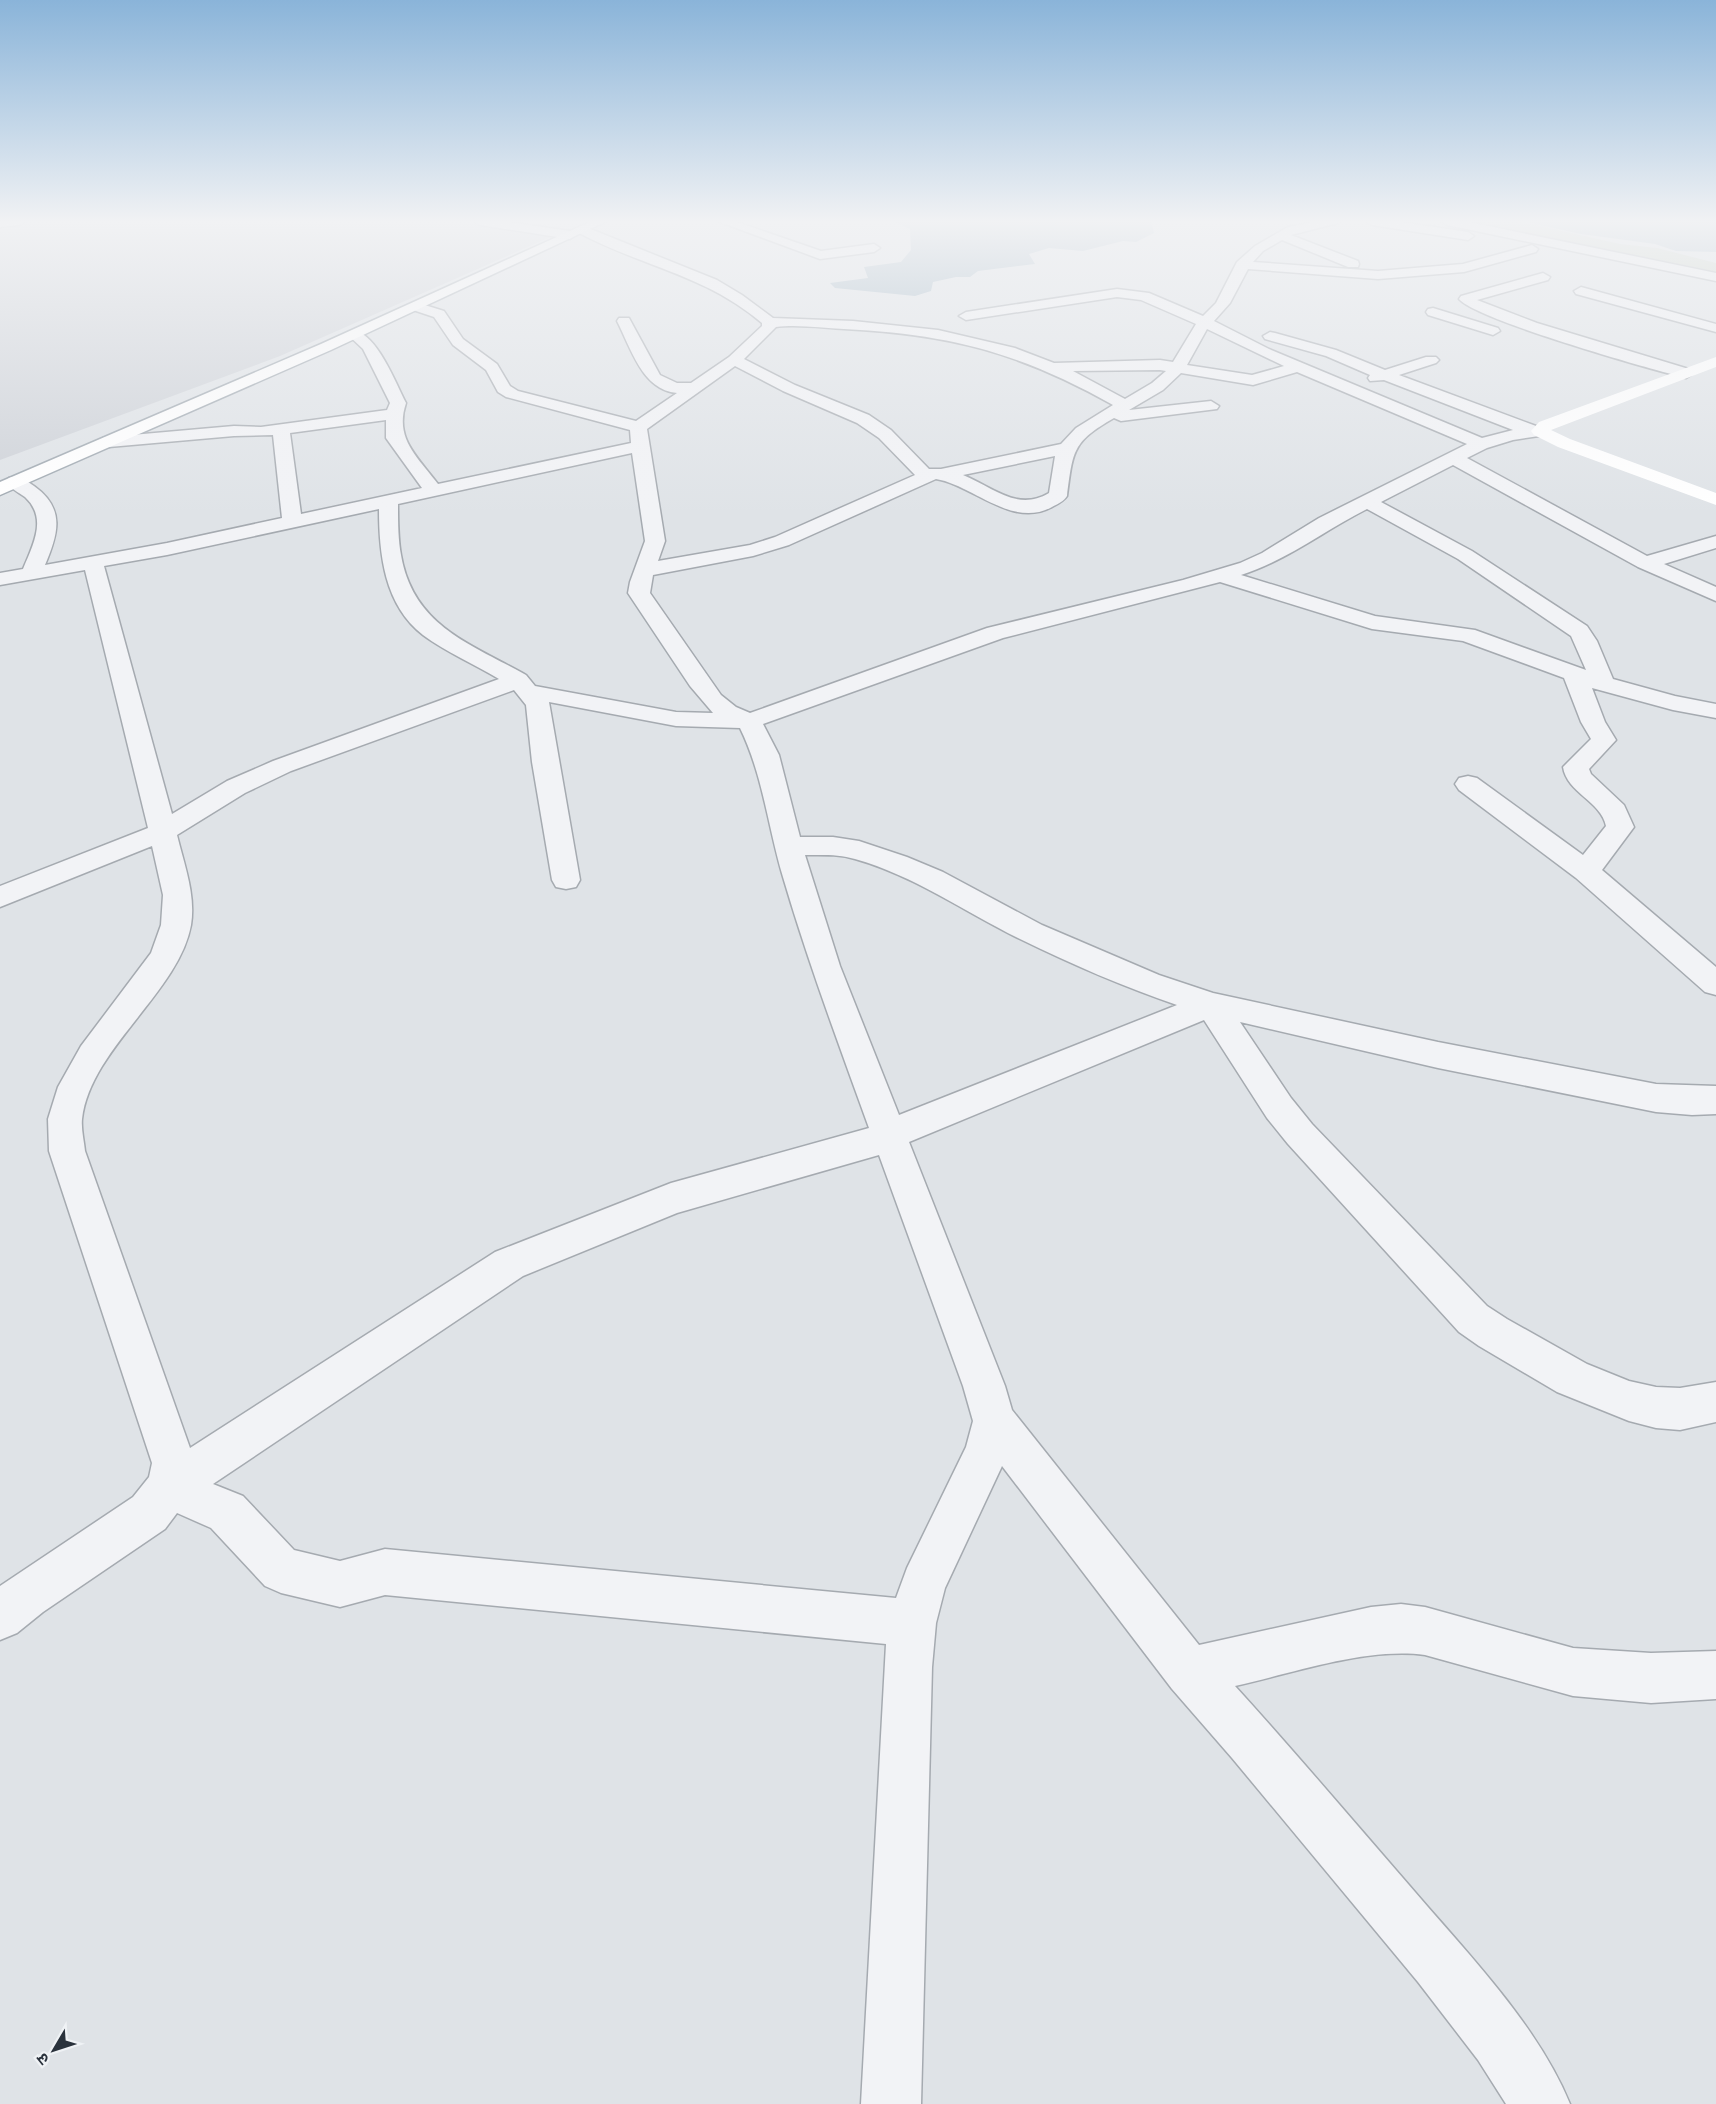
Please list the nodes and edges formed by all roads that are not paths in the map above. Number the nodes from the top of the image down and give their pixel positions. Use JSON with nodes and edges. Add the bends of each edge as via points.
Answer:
{"nodes":[{"id":1,"x":386,"y":319,"type":"edge"},
{"id":2,"x":443,"y":319,"type":"edge"},
{"id":3,"x":766,"y":319,"type":"edge"},
{"id":4,"x":1197,"y":319,"type":"edge"},
{"id":5,"x":1216,"y":319,"type":"edge"},
{"id":6,"x":1456,"y":319,"type":"edge"},
{"id":7,"x":1516,"y":319,"type":"edge"},
{"id":8,"x":1684,"y":319,"type":"edge"},
{"id":9,"x":624,"y":321,"type":"dead end"},
{"id":10,"x":769,"y":322,"type":"junction"},
{"id":11,"x":1213,"y":326,"type":"junction"},
{"id":12,"x":1716,"y":328,"type":"edge"},
{"id":13,"x":354,"y":334,"type":"junction"},
{"id":14,"x":1513,"y":337,"type":"dead end"},
{"id":15,"x":734,"y":360,"type":"junction"},
{"id":16,"x":1431,"y":360,"type":"dead end"},
{"id":17,"x":1716,"y":362,"type":"edge"},
{"id":18,"x":1178,"y":366,"type":"junction"},
{"id":19,"x":1300,"y":366,"type":"junction"},
{"id":20,"x":1051,"y":368,"type":"junction"},
{"id":21,"x":1686,"y":373,"type":"junction"},
{"id":22,"x":1384,"y":375,"type":"junction"},
{"id":23,"x":1638,"y":376,"type":"dead end"},
{"id":24,"x":1661,"y":383,"type":"junction"},
{"id":25,"x":694,"y":388,"type":"junction"},
{"id":26,"x":1350,"y":388,"type":"junction"},
{"id":27,"x":1126,"y":406,"type":"junction"},
{"id":28,"x":1211,"y":406,"type":"dead end"},
{"id":29,"x":394,"y":414,"type":"junction"},
{"id":30,"x":1104,"y":418,"type":"junction"},
{"id":31,"x":281,"y":430,"type":"junction"},
{"id":32,"x":1536,"y":431,"type":"junction"},
{"id":33,"x":639,"y":436,"type":"junction"},
{"id":34,"x":109,"y":442,"type":"junction"},
{"id":35,"x":1482,"y":444,"type":"junction"},
{"id":36,"x":1068,"y":448,"type":"junction"},
{"id":37,"x":1453,"y":458,"type":"junction"},
{"id":38,"x":945,"y":473,"type":"junction"},
{"id":39,"x":925,"y":475,"type":"junction"},
{"id":40,"x":7,"y":486,"type":"edge"},
{"id":41,"x":434,"y":490,"type":"junction"},
{"id":42,"x":1716,"y":498,"type":"edge"},
{"id":43,"x":388,"y":500,"type":"junction"},
{"id":44,"x":1366,"y":501,"type":"junction"},
{"id":45,"x":292,"y":522,"type":"junction"},
{"id":46,"x":1716,"y":542,"type":"edge"},
{"id":47,"x":93,"y":562,"type":"junction"},
{"id":48,"x":1645,"y":562,"type":"junction"},
{"id":49,"x":645,"y":570,"type":"junction"},
{"id":50,"x":31,"y":573,"type":"junction"},
{"id":51,"x":1221,"y":576,"type":"junction"},
{"id":52,"x":0,"y":579,"type":"edge"},
{"id":53,"x":1716,"y":595,"type":"edge"},
{"id":54,"x":1574,"y":674,"type":"junction"},
{"id":55,"x":1603,"y":684,"type":"junction"},
{"id":56,"x":524,"y":686,"type":"junction"},
{"id":57,"x":1716,"y":711,"type":"edge"},
{"id":58,"x":749,"y":721,"type":"junction"},
{"id":59,"x":1468,"y":784,"type":"dead end"},
{"id":60,"x":162,"y":832,"type":"junction"},
{"id":61,"x":789,"y":846,"type":"junction"},
{"id":62,"x":1586,"y":871,"type":"junction"},
{"id":63,"x":566,"y":880,"type":"dead end"},
{"id":64,"x":0,"y":897,"type":"edge"},
{"id":65,"x":1716,"y":984,"type":"edge"},
{"id":66,"x":1211,"y":1004,"type":"junction"},
{"id":67,"x":1716,"y":1100,"type":"edge"},
{"id":68,"x":890,"y":1137,"type":"junction"},
{"id":69,"x":1716,"y":1402,"type":"edge"},
{"id":70,"x":994,"y":1420,"type":"junction"},
{"id":71,"x":169,"y":1487,"type":"junction"},
{"id":72,"x":0,"y":1616,"type":"edge"},
{"id":73,"x":912,"y":1623,"type":"junction"},
{"id":74,"x":1189,"y":1672,"type":"junction"},
{"id":75,"x":1716,"y":1675,"type":"edge"},
{"id":76,"x":891,"y":2104,"type":"edge"},
{"id":77,"x":1540,"y":2104,"type":"edge"}],
"edges":[{"from":1,"to":13,"type":"main road"},
{"from":2,"to":33,"type":"street","via":[[458,342],[492,367],[504,389],[512,394]]},
{"from":3,"to":10,"type":"street"},
{"from":4,"to":11,"type":"street"},
{"from":5,"to":11,"type":"street"},
{"from":6,"to":14,"type":"street"},
{"from":7,"to":21,"type":"street"},
{"from":8,"to":12,"type":"street"},
{"from":9,"to":25,"type":"street","via":[[654,378],[674,388]]},
{"from":10,"to":15,"type":"street","via":[[769,327]]},
{"from":10,"to":20,"type":"street","via":[[944,336],[1004,349]]},
{"from":11,"to":18,"type":"street"},
{"from":11,"to":19,"type":"street"},
{"from":11,"to":22,"type":"street","via":[[1301,344]]},
{"from":13,"to":29,"type":"street","via":[[369,347],[398,403]]},
{"from":13,"to":34,"type":"main road"},
{"from":15,"to":25,"type":"street"},
{"from":15,"to":39,"type":"street","via":[[863,419],[885,434]]},
{"from":16,"to":22,"type":"street"},
{"from":17,"to":21,"type":"main road"},
{"from":18,"to":19,"type":"street","via":[[1253,380]]},
{"from":18,"to":20,"type":"street"},
{"from":18,"to":27,"type":"street","via":[[1157,388]]},
{"from":19,"to":26,"type":"street"},
{"from":20,"to":27,"type":"street"},
{"from":21,"to":24,"type":"main road"},
{"from":22,"to":26,"type":"street"},
{"from":22,"to":32,"type":"street"},
{"from":23,"to":24,"type":"street"},
{"from":24,"to":32,"type":"main road"},
{"from":25,"to":33,"type":"street"},
{"from":26,"to":35,"type":"street"},
{"from":27,"to":30,"type":"street"},
{"from":28,"to":30,"type":"street"},
{"from":29,"to":31,"type":"street"},
{"from":29,"to":41,"type":"street","via":[[395,438]]},
{"from":30,"to":36,"type":"street","via":[[1086,428]]},
{"from":31,"to":34,"type":"street"},
{"from":31,"to":45,"type":"street"},
{"from":32,"to":35,"type":"street"},
{"from":32,"to":42,"type":"main road"},
{"from":33,"to":41,"type":"street"},
{"from":33,"to":49,"type":"street","via":[[655,541]]},
{"from":34,"to":40,"type":"main road"},
{"from":35,"to":37,"type":"street"},
{"from":36,"to":38,"type":"street"},
{"from":36,"to":38,"type":"street","via":[[1058,496],[1048,504],[1025,507],[1001,501]]},
{"from":37,"to":44,"type":"street"},
{"from":37,"to":48,"type":"street"},
{"from":38,"to":39,"type":"street"},
{"from":39,"to":49,"type":"street","via":[[782,541]]},
{"from":40,"to":50,"type":"street","via":[[45,507],[48,517],[48,533]]},
{"from":41,"to":43,"type":"street"},
{"from":43,"to":45,"type":"street"},
{"from":43,"to":56,"type":"street","via":[[391,556],[419,620]]},
{"from":44,"to":51,"type":"street","via":[[1269,557]]},
{"from":44,"to":55,"type":"street","via":[[1465,555],[1579,631]]},
{"from":45,"to":47,"type":"street"},
{"from":46,"to":48,"type":"street"},
{"from":47,"to":50,"type":"street"},
{"from":47,"to":60,"type":"street"},
{"from":48,"to":53,"type":"street"},
{"from":49,"to":58,"type":"street","via":[[639,593],[643,603],[713,700],[727,712]]},
{"from":50,"to":52,"type":"street"},
{"from":51,"to":54,"type":"street","via":[[1372,622],[1467,634]]},
{"from":51,"to":58,"type":"street","via":[[995,633]]},
{"from":54,"to":55,"type":"street"},
{"from":54,"to":62,"type":"street","via":[[1604,740],[1580,762],[1577,773],[1620,822]]},
{"from":55,"to":57,"type":"street"},
{"from":56,"to":58,"type":"street","via":[[676,719]]},
{"from":56,"to":60,"type":"street","via":[[282,766],[236,787]]},
{"from":56,"to":63,"type":"street","via":[[538,704]]},
{"from":58,"to":61,"type":"street","via":[[766,755]]},
{"from":59,"to":62,"type":"street"},
{"from":60,"to":64,"type":"street"},
{"from":60,"to":71,"type":"street","via":[[177,895],[176,925],[165,956],[87,1066],[75,1087],[65,1119],[68,1151],[174,1463]]},
{"from":61,"to":66,"type":"street","via":[[859,850],[897,864],[1031,932],[1148,983]]},
{"from":61,"to":68,"type":"street","via":[[825,966]]},
{"from":62,"to":65,"type":"street"},
{"from":66,"to":67,"type":"street","via":[[1633,1094]]},
{"from":66,"to":68,"type":"street","via":[[899,1130]]},
{"from":66,"to":69,"type":"street","via":[[1300,1134],[1473,1319],[1503,1340],[1599,1391],[1645,1406],[1680,1409]]},
{"from":68,"to":70,"type":"street"},
{"from":68,"to":71,"type":"street","via":[[671,1199],[509,1264]]},
{"from":70,"to":73,"type":"street","via":[[986,1452],[923,1584]]},
{"from":70,"to":74,"type":"street"},
{"from":71,"to":72,"type":"street","via":[[149,1513]]},
{"from":71,"to":73,"type":"street","via":[[227,1512],[281,1570],[340,1584],[385,1572]]},
{"from":73,"to":76,"type":"street"},
{"from":74,"to":75,"type":"street","via":[[1371,1630],[1401,1628],[1425,1630],[1573,1672],[1651,1678]]},
{"from":74,"to":77,"type":"street","via":[[1438,1962],[1499,2039]]}]}
